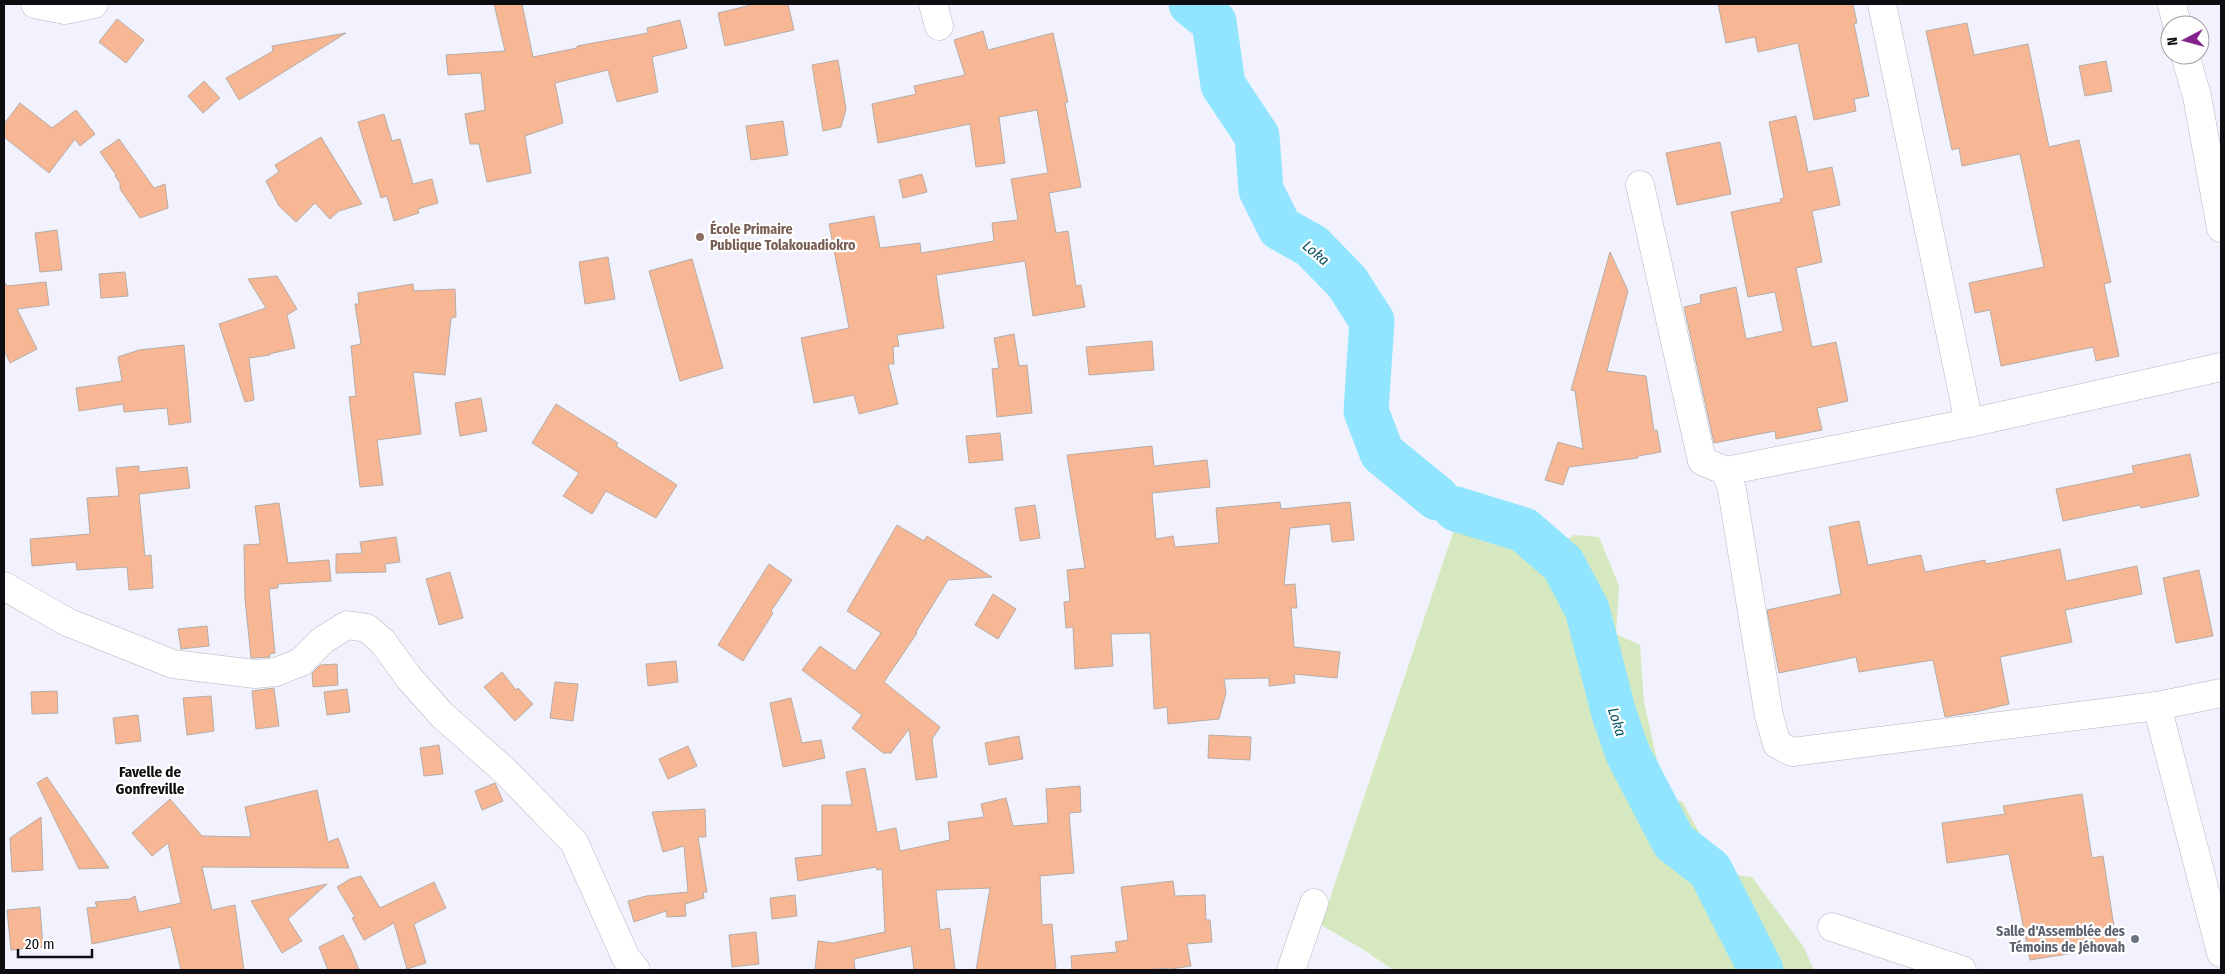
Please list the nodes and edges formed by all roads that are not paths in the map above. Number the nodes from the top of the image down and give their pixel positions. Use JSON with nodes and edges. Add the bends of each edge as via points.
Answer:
{"nodes":[{"id":1,"x":35,"y":4,"type":"edge"},
{"id":2,"x":94,"y":4,"type":"edge"},
{"id":3,"x":1882,"y":4,"type":"edge"},
{"id":4,"x":2189,"y":65,"type":"edge"},
{"id":5,"x":1640,"y":185,"type":"dead end"},
{"id":6,"x":2221,"y":228,"type":"edge"},
{"id":7,"x":2221,"y":367,"type":"edge"},
{"id":8,"x":1969,"y":422,"type":"junction"},
{"id":9,"x":1726,"y":471,"type":"junction"},
{"id":10,"x":4,"y":586,"type":"edge"},
{"id":11,"x":2221,"y":693,"type":"edge"},
{"id":12,"x":2158,"y":706,"type":"junction"},
{"id":13,"x":1314,"y":903,"type":"dead end"},
{"id":14,"x":1832,"y":927,"type":"dead end"},
{"id":15,"x":2221,"y":953,"type":"edge"},
{"id":16,"x":636,"y":970,"type":"edge"},
{"id":17,"x":1292,"y":970,"type":"edge"},
{"id":18,"x":1962,"y":970,"type":"edge"}],
"edges":[{"from":1,"to":2,"type":"street","via":[[66,10]]},
{"from":3,"to":8,"type":"street"},
{"from":4,"to":6,"type":"street"},
{"from":5,"to":9,"type":"street","via":[[1702,461]]},
{"from":7,"to":8,"type":"street"},
{"from":8,"to":9,"type":"street"},
{"from":9,"to":12,"type":"street","via":[[1732,490],[1769,716],[1777,744],[1792,752]]},
{"from":10,"to":16,"type":"street","via":[[67,622],[173,664],[255,674],[276,672],[301,662],[323,640],[347,625],[367,628],[383,642],[442,715],[505,771],[574,842],[626,958]]},
{"from":11,"to":12,"type":"street"},
{"from":12,"to":15,"type":"street"},
{"from":13,"to":17,"type":"street"},
{"from":14,"to":18,"type":"street"}]}
